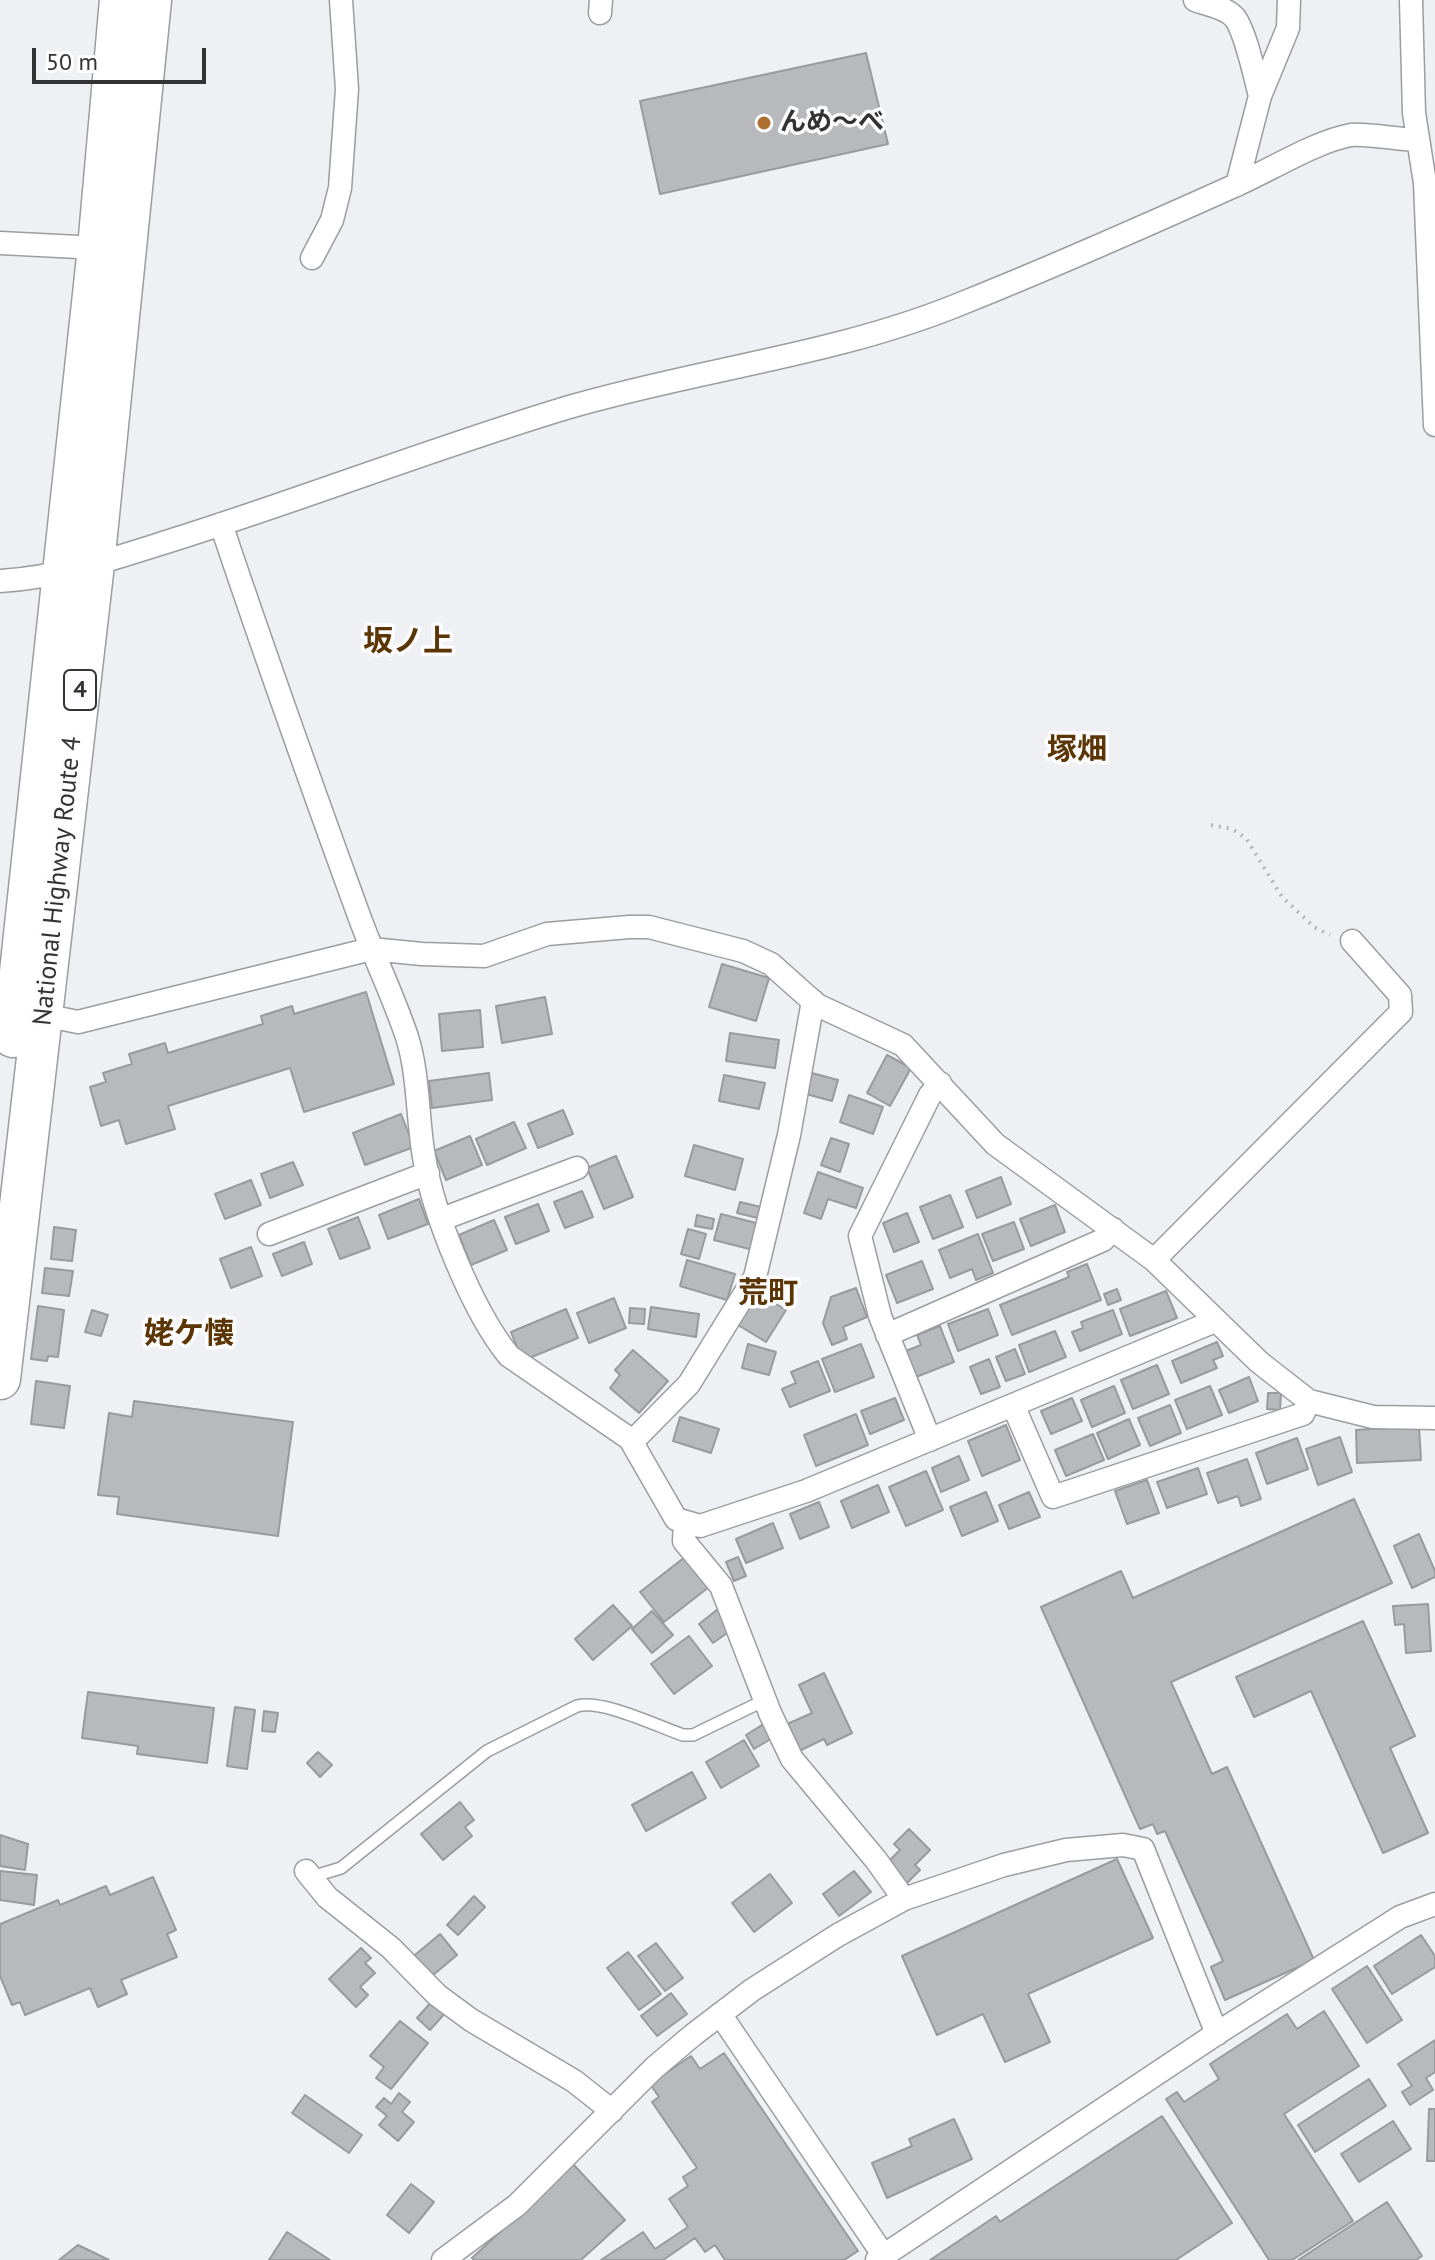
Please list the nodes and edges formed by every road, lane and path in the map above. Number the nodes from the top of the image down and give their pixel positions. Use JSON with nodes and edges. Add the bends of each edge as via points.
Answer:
{"nodes":[{"id":1,"x":120,"y":0,"type":"edge"},
{"id":2,"x":151,"y":0,"type":"edge"},
{"id":3,"x":341,"y":0,"type":"edge"},
{"id":4,"x":1195,"y":0,"type":"edge"},
{"id":5,"x":1289,"y":0,"type":"edge"},
{"id":6,"x":1411,"y":0,"type":"edge"},
{"id":7,"x":1260,"y":96,"type":"junction"},
{"id":8,"x":1418,"y":140,"type":"junction"},
{"id":9,"x":1237,"y":185,"type":"junction"},
{"id":10,"x":0,"y":243,"type":"edge"},
{"id":11,"x":98,"y":248,"type":"junction"},
{"id":12,"x":312,"y":258,"type":"dead end"},
{"id":13,"x":1435,"y":425,"type":"edge"},
{"id":14,"x":221,"y":524,"type":"junction"},
{"id":15,"x":78,"y":568,"type":"junction"},
{"id":16,"x":0,"y":581,"type":"edge"},
{"id":17,"x":1211,"y":825,"type":"dead end"},
{"id":18,"x":1352,"y":941,"type":"joint"},
{"id":19,"x":371,"y":949,"type":"junction"},
{"id":20,"x":813,"y":1001,"type":"junction"},
{"id":21,"x":43,"y":1015,"type":"junction"},
{"id":22,"x":6,"y":1051,"type":"edge"},
{"id":23,"x":940,"y":1083,"type":"junction"},
{"id":24,"x":0,"y":1152,"type":"edge"},
{"id":25,"x":577,"y":1168,"type":"dead end"},
{"id":26,"x":428,"y":1173,"type":"junction"},
{"id":27,"x":442,"y":1219,"type":"junction"},
{"id":28,"x":1113,"y":1229,"type":"junction"},
{"id":29,"x":269,"y":1234,"type":"dead end"},
{"id":30,"x":1154,"y":1260,"type":"junction"},
{"id":31,"x":1215,"y":1321,"type":"junction"},
{"id":32,"x":887,"y":1335,"type":"junction"},
{"id":33,"x":0,"y":1379,"type":"edge"},
{"id":34,"x":1309,"y":1401,"type":"junction"},
{"id":35,"x":1013,"y":1405,"type":"junction"},
{"id":36,"x":1435,"y":1418,"type":"edge"},
{"id":37,"x":930,"y":1440,"type":"junction"},
{"id":38,"x":632,"y":1442,"type":"junction"},
{"id":39,"x":685,"y":1522,"type":"junction"},
{"id":40,"x":765,"y":1700,"type":"junction"},
{"id":41,"x":308,"y":1874,"type":"joint"},
{"id":42,"x":904,"y":1899,"type":"junction"},
{"id":43,"x":1435,"y":1904,"type":"edge"},
{"id":44,"x":720,"y":2014,"type":"junction"},
{"id":45,"x":1217,"y":2034,"type":"junction"},
{"id":46,"x":612,"y":2111,"type":"junction"},
{"id":47,"x":881,"y":2258,"type":"edge"},
{"id":48,"x":443,"y":2260,"type":"edge"}],
"edges":[{"from":1,"to":11,"type":"highway","name":"National Highway Route 4","number":"4"},
{"from":2,"to":15,"type":"highway","name":"National Highway Route 4","number":"4"},
{"from":3,"to":12,"type":"street","via":[[347,89],[340,188],[332,220]]},
{"from":4,"to":7,"type":"street","via":[[1234,17]]},
{"from":5,"to":7,"type":"street","via":[[1288,28]]},
{"from":6,"to":8,"type":"street"},
{"from":7,"to":9,"type":"street"},
{"from":8,"to":9,"type":"street","via":[[1352,135]]},
{"from":8,"to":13,"type":"street","via":[[1425,183]]},
{"from":9,"to":14,"type":"street","via":[[962,304],[858,336],[566,408]]},
{"from":10,"to":11,"type":"street"},
{"from":11,"to":15,"type":"highway","name":"National Highway Route 4","number":"4"},
{"from":14,"to":15,"type":"street"},
{"from":14,"to":19,"type":"street"},
{"from":15,"to":16,"type":"street","via":[[38,579]]},
{"from":15,"to":21,"type":"highway","name":"National Highway Route 4","number":"4"},
{"from":15,"to":22,"type":"highway","name":"National Highway Route 4","number":"4"},
{"from":17,"to":18,"type":"path","via":[[1246,838],[1282,897],[1314,927]]},
{"from":18,"to":30,"type":"street","via":[[1400,995],[1401,1012]]},
{"from":19,"to":20,"type":"street","via":[[484,956],[547,934],[649,927],[743,951],[771,964]]},
{"from":19,"to":21,"type":"street","via":[[78,1022]]},
{"from":19,"to":26,"type":"street","via":[[413,1057]]},
{"from":20,"to":23,"type":"street","via":[[903,1045]]},
{"from":20,"to":38,"type":"street","via":[[789,1135],[755,1277],[689,1384]]},
{"from":21,"to":33,"type":"highway","name":"National Highway Route 4","number":"4"},
{"from":22,"to":24,"type":"highway","name":"National Highway Route 4","number":"4"},
{"from":23,"to":28,"type":"street","via":[[995,1144]]},
{"from":23,"to":32,"type":"street","via":[[860,1236]]},
{"from":25,"to":27,"type":"street"},
{"from":26,"to":27,"type":"street"},
{"from":26,"to":29,"type":"street"},
{"from":27,"to":38,"type":"street","via":[[496,1341],[532,1374]]},
{"from":28,"to":30,"type":"street"},
{"from":28,"to":32,"type":"street","via":[[1103,1240]]},
{"from":30,"to":31,"type":"street"},
{"from":31,"to":34,"type":"street"},
{"from":31,"to":35,"type":"street"},
{"from":32,"to":37,"type":"street"},
{"from":34,"to":35,"type":"street","via":[[1303,1414],[1053,1497]]},
{"from":34,"to":36,"type":"street","via":[[1373,1417]]},
{"from":35,"to":37,"type":"street"},
{"from":37,"to":39,"type":"street","via":[[806,1491],[700,1526]]},
{"from":38,"to":39,"type":"street","via":[[676,1519]]},
{"from":39,"to":40,"type":"street","via":[[684,1541],[721,1586]]},
{"from":40,"to":41,"type":"lane","via":[[693,1735],[609,1709],[577,1706],[487,1751],[341,1868]]},
{"from":40,"to":42,"type":"street","via":[[792,1759]]},
{"from":41,"to":46,"type":"street","via":[[437,1995],[574,2081]]},
{"from":42,"to":44,"type":"street","via":[[787,1966]]},
{"from":42,"to":45,"type":"street","via":[[1043,1854],[1137,1846],[1143,1849]]},
{"from":43,"to":45,"type":"street","via":[[1400,1917]]},
{"from":44,"to":46,"type":"street"},
{"from":44,"to":47,"type":"street"},
{"from":45,"to":47,"type":"street"},
{"from":46,"to":48,"type":"street","via":[[517,2205]]}]}
